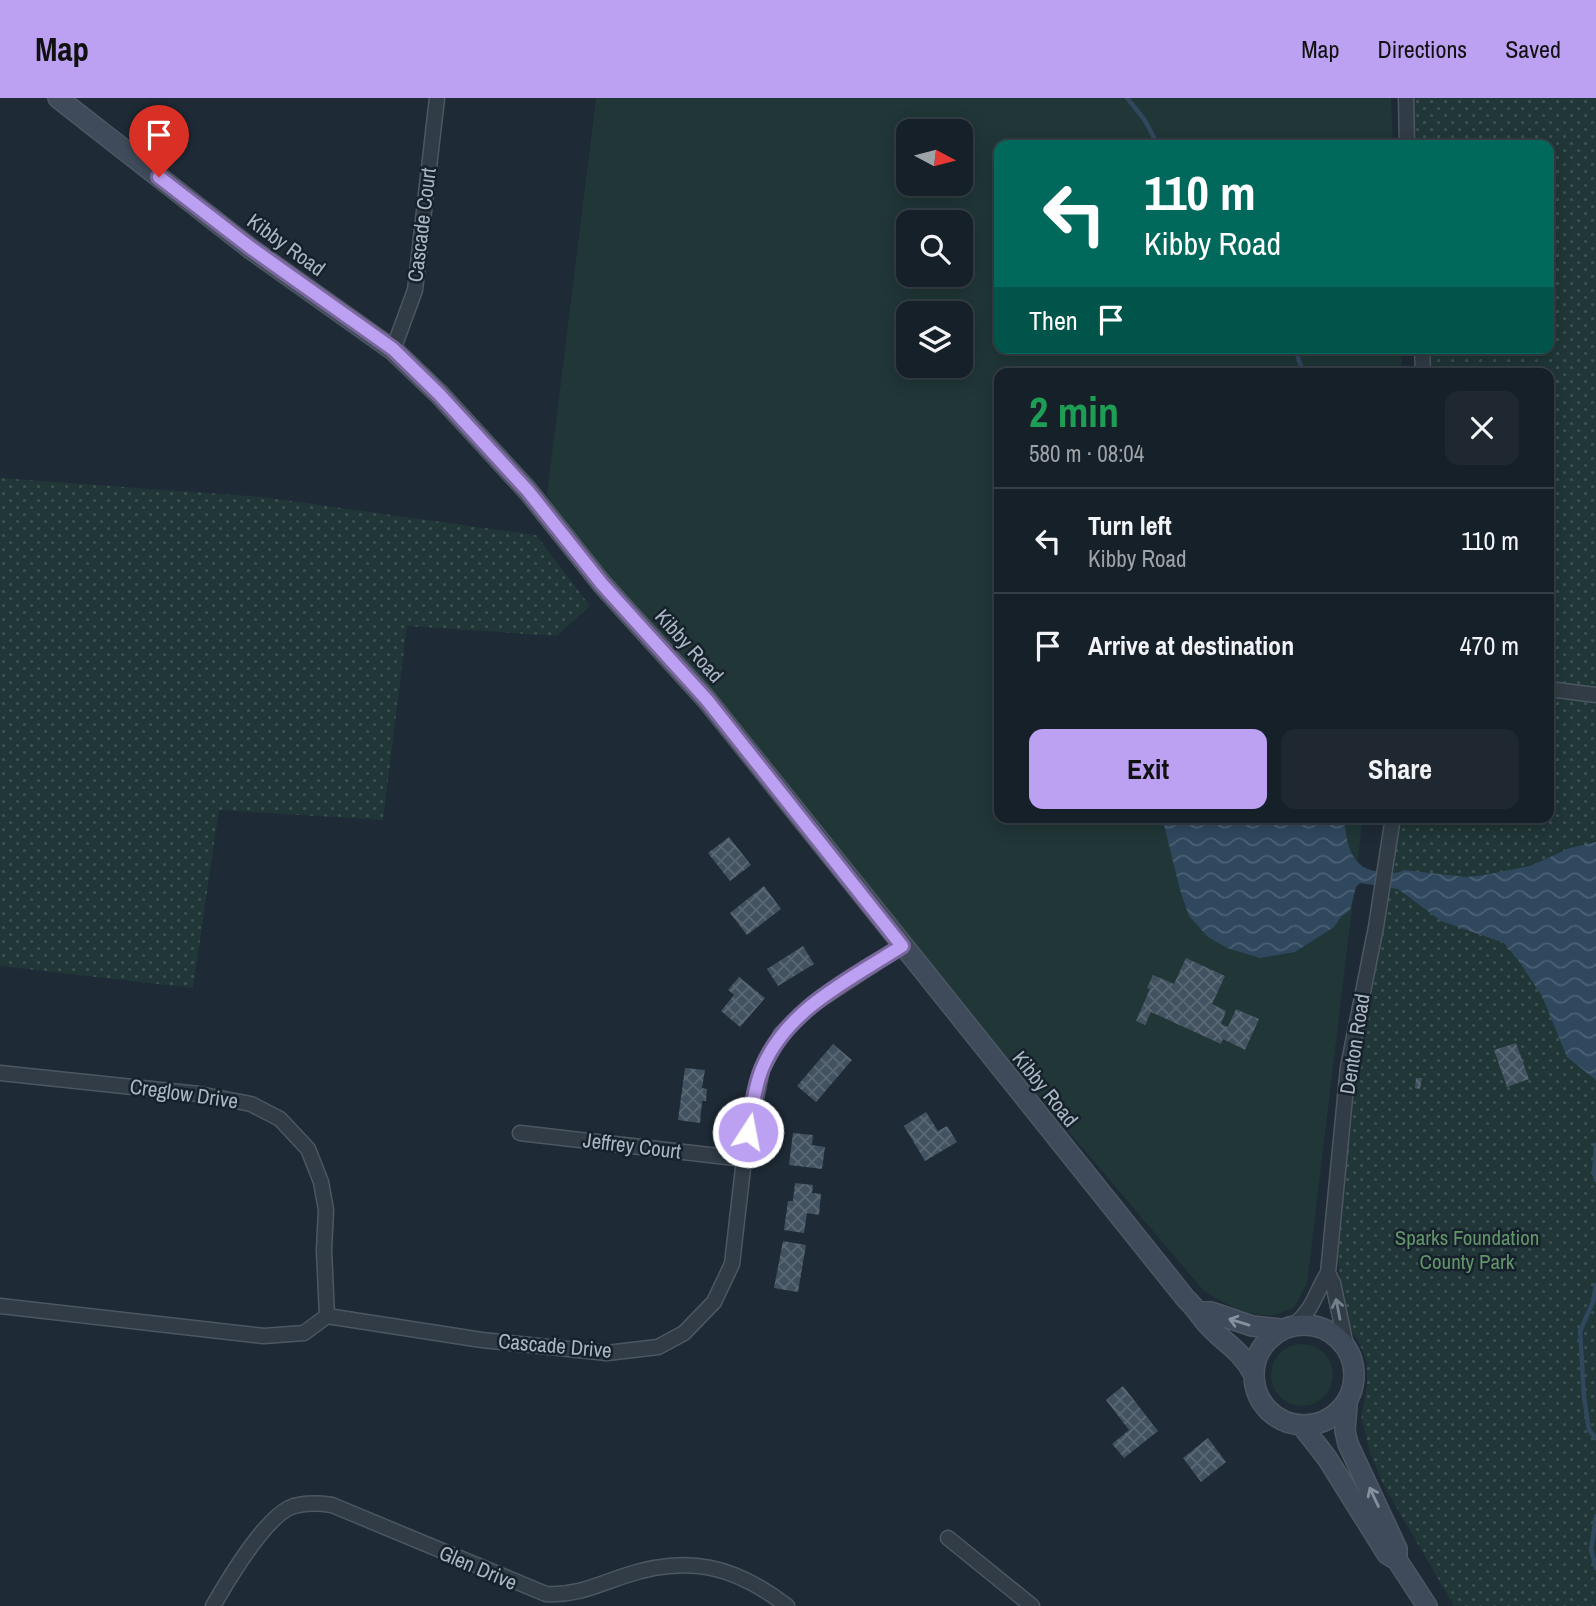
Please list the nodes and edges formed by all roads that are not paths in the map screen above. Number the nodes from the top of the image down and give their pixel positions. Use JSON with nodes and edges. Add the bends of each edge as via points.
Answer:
{"nodes":[{"id":1,"x":58,"y":98,"type":"edge"},
{"id":2,"x":437,"y":98,"type":"edge"},
{"id":3,"x":1406,"y":98,"type":"edge"},
{"id":4,"x":1407,"y":140,"type":"edge"},
{"id":5,"x":393,"y":349,"type":"junction"},
{"id":6,"x":1554,"y":690,"type":"edge"},
{"id":7,"x":1596,"y":695,"type":"edge"},
{"id":8,"x":1392,"y":823,"type":"edge"},
{"id":9,"x":902,"y":946,"type":"junction"},
{"id":10,"x":0,"y":1073,"type":"edge"},
{"id":11,"x":520,"y":1133,"type":"dead end"},
{"id":12,"x":744,"y":1160,"type":"junction"},
{"id":13,"x":1328,"y":1273,"type":"junction"},
{"id":14,"x":0,"y":1306,"type":"edge"},
{"id":15,"x":1200,"y":1312,"type":"junction"},
{"id":16,"x":327,"y":1316,"type":"junction"},
{"id":17,"x":1287,"y":1327,"type":"junction"},
{"id":18,"x":1346,"y":1346,"type":"junction"},
{"id":19,"x":1254,"y":1373,"type":"junction"},
{"id":20,"x":1346,"y":1405,"type":"junction"},
{"id":21,"x":1302,"y":1426,"type":"junction"},
{"id":22,"x":948,"y":1538,"type":"dead end"},
{"id":23,"x":1396,"y":1560,"type":"junction"},
{"id":24,"x":213,"y":1606,"type":"edge"},
{"id":25,"x":787,"y":1606,"type":"edge"},
{"id":26,"x":1032,"y":1606,"type":"edge"},
{"id":27,"x":1427,"y":1606,"type":"edge"}],
"edges":[{"from":1,"to":5,"type":"main road","name":"Kibby Road","via":[[251,248]]},
{"from":2,"to":5,"type":"street","name":"Cascade Court","via":[[415,290]]},
{"from":3,"to":4,"type":"street"},
{"from":5,"to":9,"type":"main road","name":"Kibby Road","via":[[528,491],[602,584],[707,700]]},
{"from":6,"to":7,"type":"street"},
{"from":8,"to":13,"type":"street","name":"Denton Road","via":[[1348,1068]]},
{"from":9,"to":12,"type":"street","name":"Cascade Drive","via":[[812,1005],[782,1034],[762,1069]]},
{"from":9,"to":15,"type":"main road","name":"Kibby Road"},
{"from":10,"to":16,"type":"street","name":"Creglow Drive","via":[[199,1094],[251,1104],[280,1119],[308,1149],[321,1182],[327,1210]]},
{"from":11,"to":12,"type":"street","name":"Jeffrey Court"},
{"from":12,"to":16,"type":"street","name":"Cascade Drive","via":[[732,1264],[714,1302],[684,1334],[659,1347],[607,1353]]},
{"from":13,"to":17,"type":"street","name":"Denton Road","via":[[1310,1309]]},
{"from":18,"to":13,"type":"street","name":"Denton Road","one_way":true},
{"from":14,"to":16,"type":"street","via":[[264,1336],[304,1333]]},
{"from":17,"to":15,"type":"main road","one_way":true,"via":[[1252,1325]]},
{"from":15,"to":19,"type":"main road","name":"Kibby Road"},
{"from":17,"to":18,"type":"main road","via":[[1318,1326]]},
{"from":17,"to":19,"type":"main road","via":[[1261,1349]]},
{"from":18,"to":20,"type":"main road","via":[[1355,1380]]},
{"from":19,"to":21,"type":"main road","via":[[1263,1402],[1275,1415]]},
{"from":20,"to":21,"type":"main road","via":[[1316,1426]]},
{"from":23,"to":20,"type":"main road","one_way":true,"via":[[1397,1549],[1348,1444]]},
{"from":21,"to":23,"type":"main road","via":[[1387,1554]]},
{"from":22,"to":26,"type":"street"},
{"from":23,"to":27,"type":"main road"},
{"from":24,"to":25,"type":"street","name":"Glen Drive","via":[[274,1518],[292,1507],[315,1502],[332,1505],[546,1594],[588,1590],[626,1575],[674,1565],[720,1568]]}]}
